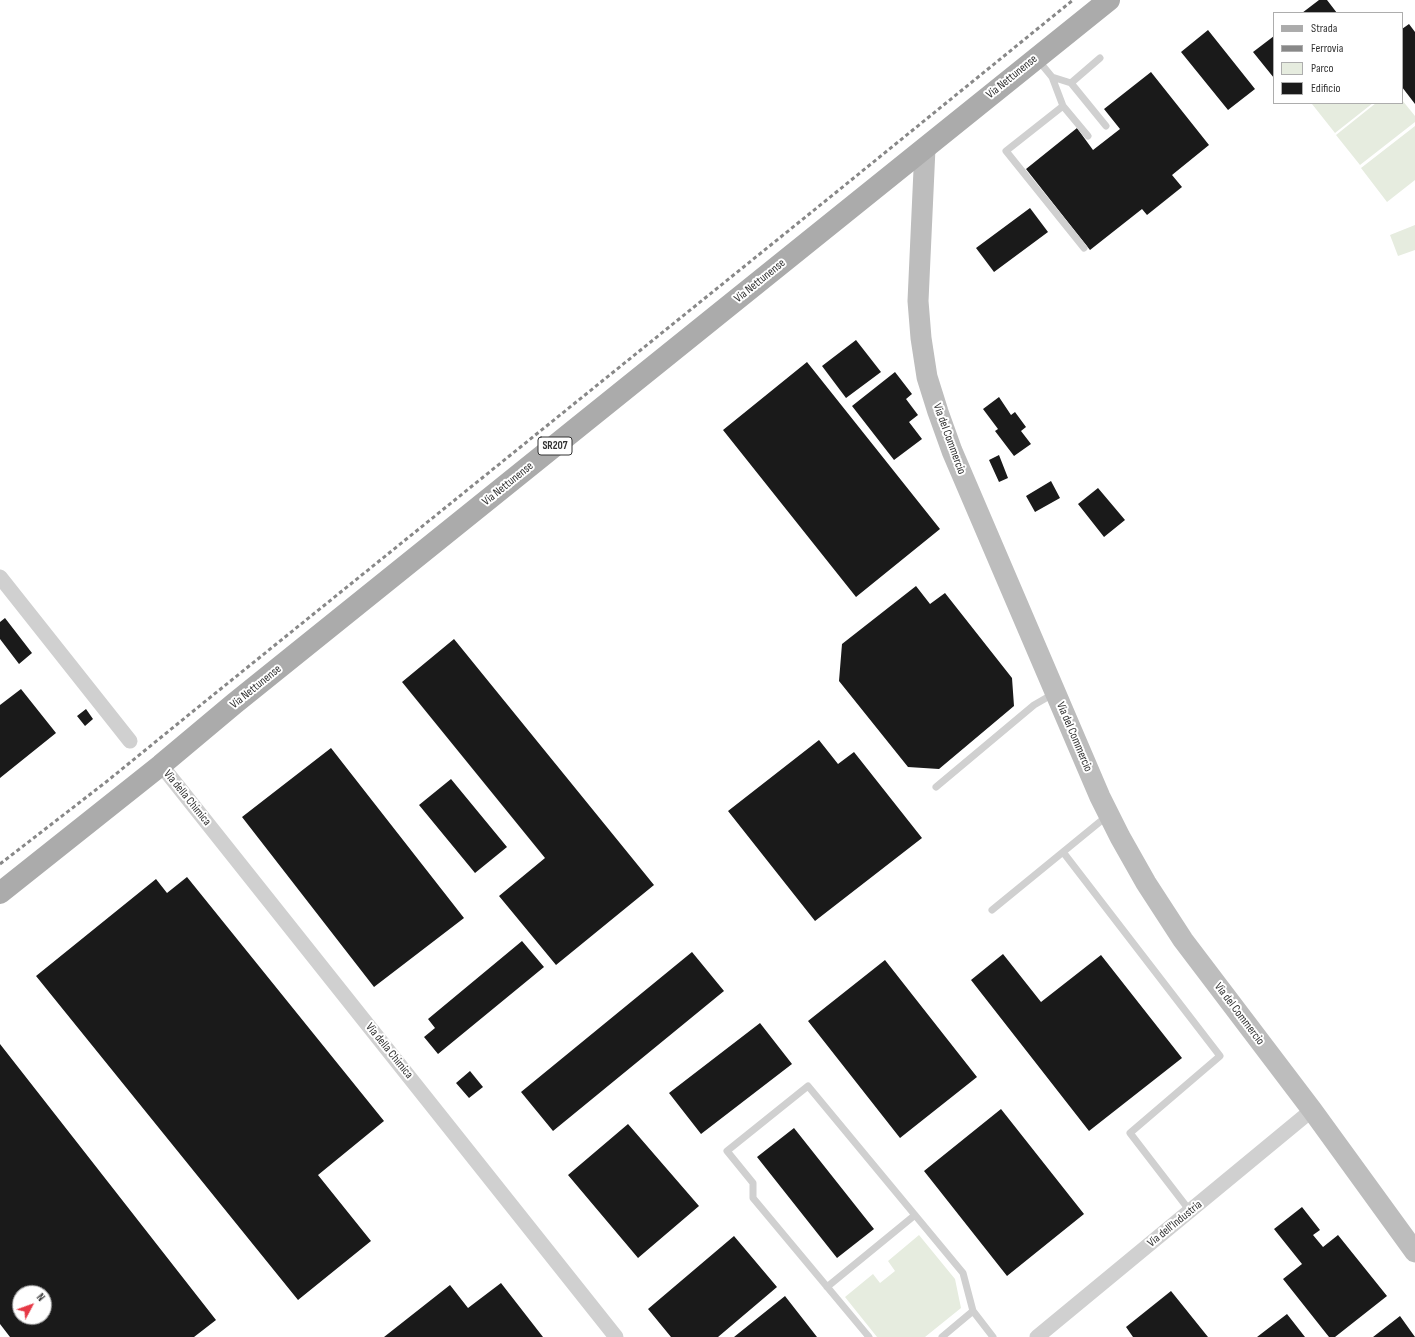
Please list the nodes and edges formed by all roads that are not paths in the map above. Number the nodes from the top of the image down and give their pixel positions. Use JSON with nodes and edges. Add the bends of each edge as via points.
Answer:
{"nodes":[{"id":1,"x":1109,"y":0,"type":"edge"},
{"id":2,"x":1037,"y":58,"type":"junction"},
{"id":3,"x":1100,"y":58,"type":"dead end"},
{"id":4,"x":1052,"y":77,"type":"junction"},
{"id":5,"x":1071,"y":83,"type":"junction"},
{"id":6,"x":1063,"y":106,"type":"junction"},
{"id":7,"x":1106,"y":126,"type":"dead end"},
{"id":8,"x":1088,"y":136,"type":"dead end"},
{"id":9,"x":925,"y":148,"type":"junction"},
{"id":10,"x":1084,"y":248,"type":"dead end"},
{"id":11,"x":0,"y":577,"type":"edge"},
{"id":12,"x":1055,"y":693,"type":"junction"},
{"id":13,"x":130,"y":741,"type":"dead end"},
{"id":14,"x":161,"y":765,"type":"junction"},
{"id":15,"x":936,"y":787,"type":"dead end"},
{"id":16,"x":1108,"y":815,"type":"junction"},
{"id":17,"x":1063,"y":852,"type":"junction"},
{"id":18,"x":0,"y":893,"type":"edge"},
{"id":19,"x":992,"y":910,"type":"dead end"},
{"id":20,"x":1312,"y":1110,"type":"junction"},
{"id":21,"x":1190,"y":1210,"type":"junction"},
{"id":22,"x":915,"y":1215,"type":"junction"},
{"id":23,"x":1415,"y":1252,"type":"edge"},
{"id":24,"x":827,"y":1287,"type":"junction"},
{"id":25,"x":973,"y":1310,"type":"junction"},
{"id":26,"x":616,"y":1337,"type":"edge"},
{"id":27,"x":869,"y":1337,"type":"edge"},
{"id":28,"x":942,"y":1337,"type":"edge"},
{"id":29,"x":993,"y":1337,"type":"edge"},
{"id":30,"x":1037,"y":1337,"type":"edge"}],
"edges":[{"from":1,"to":2,"type":"main road","name":"Via Nettunense","number":"SR207"},
{"from":2,"to":4,"type":"lane"},
{"from":2,"to":9,"type":"main road","name":"Via Nettunense","number":"SR207"},
{"from":3,"to":5,"type":"lane"},
{"from":4,"to":5,"type":"lane"},
{"from":4,"to":6,"type":"lane"},
{"from":5,"to":7,"type":"lane"},
{"from":6,"to":8,"type":"lane"},
{"from":6,"to":10,"type":"lane","via":[[1006,151]]},
{"from":9,"to":12,"type":"street","name":"Via del Commercio","via":[[918,302],[927,376],[952,451]]},
{"from":9,"to":14,"type":"main road","name":"Via Nettunense","number":"SR207"},
{"from":11,"to":13,"type":"street"},
{"from":12,"to":15,"type":"lane","via":[[1034,705]]},
{"from":12,"to":16,"type":"street","name":"Via del Commercio"},
{"from":14,"to":18,"type":"main road","name":"Via Nettunense","number":"SR207"},
{"from":14,"to":26,"type":"street","name":"Via della Chimica"},
{"from":16,"to":17,"type":"lane"},
{"from":16,"to":20,"type":"street","name":"Via del Commercio","via":[[1146,883],[1183,940]]},
{"from":17,"to":19,"type":"lane"},
{"from":17,"to":21,"type":"lane","via":[[1220,1056],[1130,1133]]},
{"from":20,"to":21,"type":"street","name":"Via dell'Industria"},
{"from":20,"to":23,"type":"street","name":"Via del Commercio"},
{"from":21,"to":30,"type":"street","name":"Via dell'Industria"},
{"from":22,"to":24,"type":"lane"},
{"from":22,"to":24,"type":"lane","via":[[808,1086],[727,1151],[753,1183],[753,1198]]},
{"from":22,"to":25,"type":"lane","via":[[963,1273]]},
{"from":24,"to":27,"type":"lane"},
{"from":25,"to":28,"type":"lane"},
{"from":25,"to":29,"type":"lane"}]}
